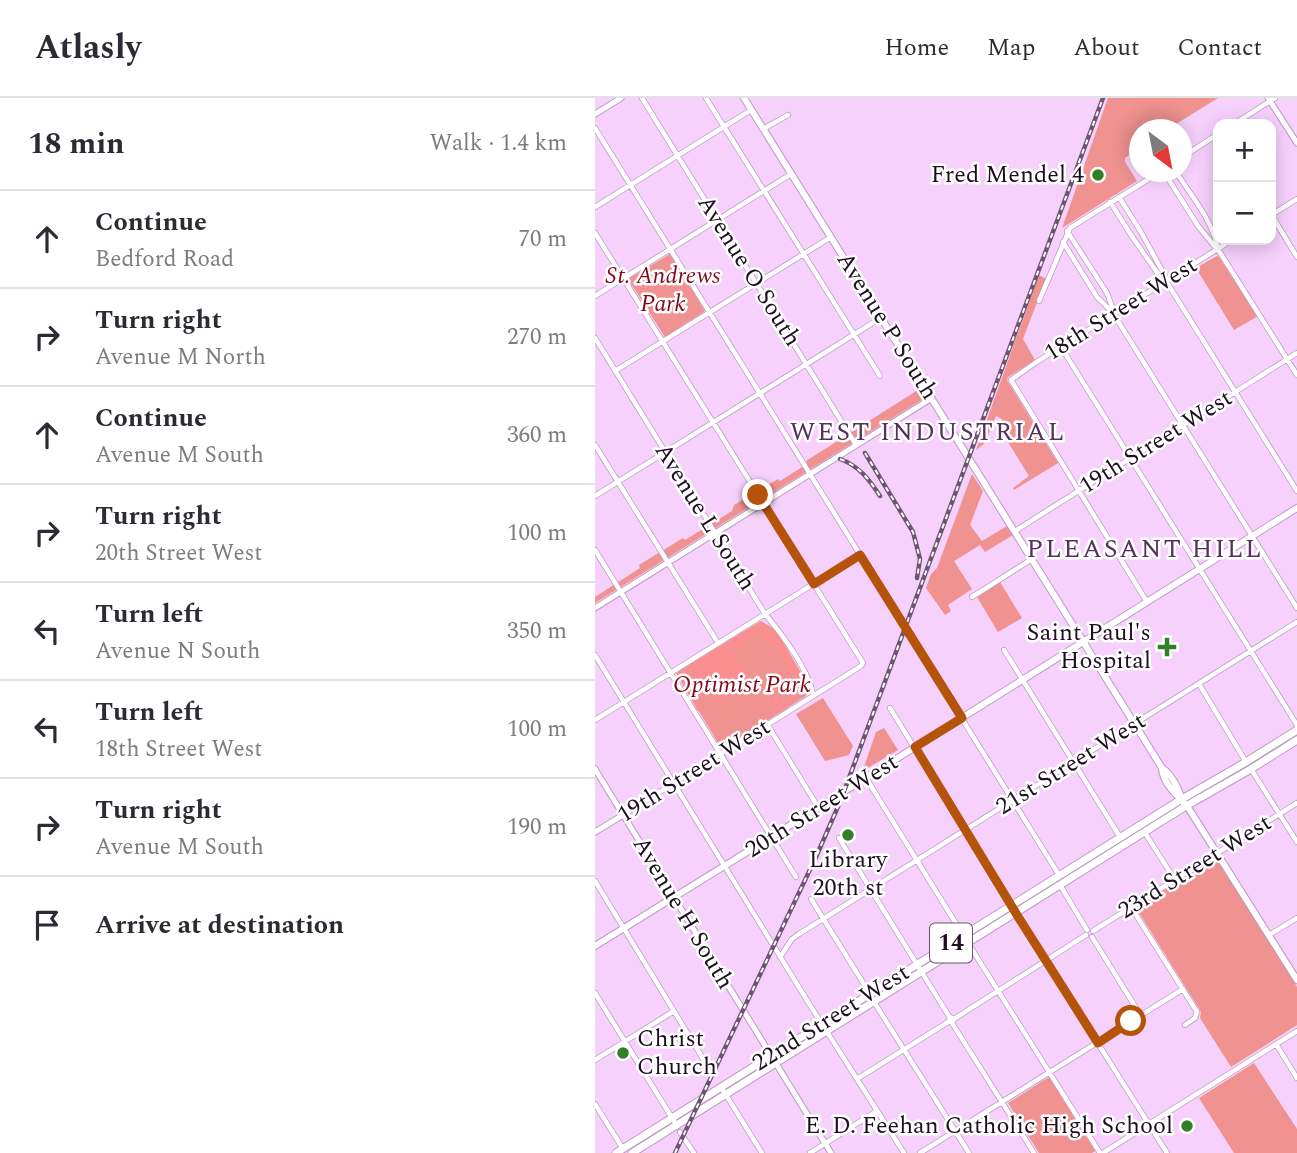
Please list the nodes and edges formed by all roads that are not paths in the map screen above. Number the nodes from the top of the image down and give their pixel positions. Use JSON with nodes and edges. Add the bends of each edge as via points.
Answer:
{"nodes":[{"id":1,"x":621,"y":98,"type":"edge"},
{"id":2,"x":642,"y":98,"type":"edge"},
{"id":3,"x":706,"y":98,"type":"edge"},
{"id":4,"x":744,"y":98,"type":"edge"},
{"id":5,"x":1271,"y":99,"type":"edge"},
{"id":6,"x":610,"y":101,"type":"edge"},
{"id":7,"x":751,"y":110,"type":"junction"},
{"id":8,"x":595,"y":114,"type":"edge"},
{"id":9,"x":788,"y":115,"type":"dead end"},
{"id":10,"x":1241,"y":119,"type":"edge"},
{"id":11,"x":724,"y":127,"type":"junction"},
{"id":12,"x":595,"y":128,"type":"edge"},
{"id":13,"x":763,"y":129,"type":"junction"},
{"id":14,"x":1213,"y":139,"type":"edge"},
{"id":15,"x":1297,"y":143,"type":"edge"},
{"id":16,"x":1192,"y":152,"type":"edge"},
{"id":17,"x":677,"y":156,"type":"junction"},
{"id":18,"x":791,"y":174,"type":"junction"},
{"id":19,"x":1145,"y":182,"type":"edge"},
{"id":20,"x":1169,"y":182,"type":"edge"},
{"id":21,"x":1182,"y":182,"type":"edge"},
{"id":22,"x":630,"y":185,"type":"junction"},
{"id":23,"x":764,"y":191,"type":"junction"},
{"id":24,"x":1119,"y":197,"type":"junction"},
{"id":25,"x":1297,"y":199,"type":"edge"},
{"id":26,"x":1110,"y":202,"type":"junction"},
{"id":27,"x":595,"y":207,"type":"edge"},
{"id":28,"x":1276,"y":212,"type":"edge"},
{"id":29,"x":717,"y":220,"type":"junction"},
{"id":30,"x":1276,"y":223,"type":"edge"},
{"id":31,"x":1067,"y":231,"type":"junction"},
{"id":32,"x":595,"y":233,"type":"edge"},
{"id":33,"x":831,"y":237,"type":"junction"},
{"id":34,"x":1063,"y":242,"type":"junction"},
{"id":35,"x":1224,"y":245,"type":"edge"},
{"id":36,"x":1076,"y":246,"type":"junction"},
{"id":37,"x":670,"y":249,"type":"junction"},
{"id":38,"x":1218,"y":249,"type":"junction"},
{"id":39,"x":1068,"y":250,"type":"junction"},
{"id":40,"x":803,"y":254,"type":"junction"},
{"id":41,"x":1297,"y":257,"type":"edge"},
{"id":42,"x":623,"y":278,"type":"junction"},
{"id":43,"x":1166,"y":281,"type":"junction"},
{"id":44,"x":757,"y":283,"type":"junction"},
{"id":45,"x":595,"y":296,"type":"edge"},
{"id":46,"x":1039,"y":301,"type":"dead end"},
{"id":47,"x":709,"y":312,"type":"junction"},
{"id":48,"x":1114,"y":314,"type":"junction"},
{"id":49,"x":881,"y":317,"type":"junction"},
{"id":50,"x":853,"y":335,"type":"junction"},
{"id":51,"x":595,"y":338,"type":"edge"},
{"id":52,"x":662,"y":342,"type":"junction"},
{"id":53,"x":1061,"y":347,"type":"junction"},
{"id":54,"x":1297,"y":353,"type":"edge"},
{"id":55,"x":1287,"y":359,"type":"junction"},
{"id":56,"x":807,"y":364,"type":"junction"},
{"id":57,"x":615,"y":371,"type":"junction"},
{"id":58,"x":1297,"y":375,"type":"edge"},
{"id":59,"x":880,"y":376,"type":"dead end"},
{"id":60,"x":1235,"y":392,"type":"junction"},
{"id":61,"x":759,"y":393,"type":"junction"},
{"id":62,"x":932,"y":398,"type":"junction"},
{"id":63,"x":712,"y":422,"type":"junction"},
{"id":64,"x":1182,"y":425,"type":"junction"},
{"id":65,"x":595,"y":444,"type":"edge"},
{"id":66,"x":856,"y":445,"type":"junction"},
{"id":67,"x":665,"y":452,"type":"junction"},
{"id":68,"x":1130,"y":458,"type":"junction"},
{"id":69,"x":809,"y":474,"type":"junction"},
{"id":70,"x":618,"y":482,"type":"junction"},
{"id":71,"x":1078,"y":491,"type":"junction"},
{"id":72,"x":1297,"y":491,"type":"edge"},
{"id":73,"x":595,"y":496,"type":"edge"},
{"id":74,"x":763,"y":503,"type":"junction"},
{"id":75,"x":1297,"y":508,"type":"edge"},
{"id":76,"x":1015,"y":531,"type":"junction"},
{"id":77,"x":715,"y":533,"type":"junction"},
{"id":78,"x":1252,"y":536,"type":"junction"},
{"id":79,"x":595,"y":551,"type":"edge"},
{"id":80,"x":860,"y":555,"type":"junction"},
{"id":81,"x":1032,"y":559,"type":"junction"},
{"id":82,"x":668,"y":563,"type":"junction"},
{"id":83,"x":1199,"y":568,"type":"junction"},
{"id":84,"x":814,"y":584,"type":"junction"},
{"id":85,"x":621,"y":592,"type":"junction"},
{"id":86,"x":972,"y":597,"type":"dead end"},
{"id":87,"x":1147,"y":602,"type":"junction"},
{"id":88,"x":595,"y":608,"type":"edge"},
{"id":89,"x":1297,"y":608,"type":"edge"},
{"id":90,"x":765,"y":614,"type":"junction"},
{"id":91,"x":1297,"y":622,"type":"edge"},
{"id":92,"x":1083,"y":642,"type":"junction"},
{"id":93,"x":718,"y":643,"type":"junction"},
{"id":94,"x":1004,"y":650,"type":"dead end"},
{"id":95,"x":1251,"y":651,"type":"junction"},
{"id":96,"x":595,"y":655,"type":"edge"},
{"id":97,"x":671,"y":672,"type":"junction"},
{"id":98,"x":1022,"y":681,"type":"junction"},
{"id":99,"x":1199,"y":684,"type":"junction"},
{"id":100,"x":813,"y":696,"type":"junction"},
{"id":101,"x":624,"y":702,"type":"junction"},
{"id":102,"x":890,"y":708,"type":"dead end"},
{"id":103,"x":962,"y":718,"type":"junction"},
{"id":104,"x":595,"y":720,"type":"edge"},
{"id":105,"x":767,"y":724,"type":"junction"},
{"id":106,"x":1135,"y":724,"type":"junction"},
{"id":107,"x":1297,"y":727,"type":"edge"},
{"id":108,"x":1297,"y":740,"type":"edge"},
{"id":109,"x":915,"y":747,"type":"junction"},
{"id":110,"x":721,"y":754,"type":"junction"},
{"id":111,"x":1074,"y":762,"type":"junction"},
{"id":112,"x":1249,"y":765,"type":"junction"},
{"id":113,"x":595,"y":769,"type":"edge"},
{"id":114,"x":866,"y":778,"type":"junction"},
{"id":115,"x":674,"y":783,"type":"junction"},
{"id":116,"x":1013,"y":800,"type":"junction"},
{"id":117,"x":1184,"y":802,"type":"junction"},
{"id":118,"x":1297,"y":803,"type":"edge"},
{"id":119,"x":819,"y":808,"type":"junction"},
{"id":120,"x":1280,"y":814,"type":"junction"},
{"id":121,"x":623,"y":815,"type":"junction"},
{"id":122,"x":966,"y":830,"type":"junction"},
{"id":123,"x":595,"y":832,"type":"edge"},
{"id":124,"x":1145,"y":832,"type":"junction"},
{"id":125,"x":772,"y":837,"type":"junction"},
{"id":126,"x":1120,"y":837,"type":"junction"},
{"id":127,"x":839,"y":838,"type":"dead end"},
{"id":128,"x":1297,"y":842,"type":"edge"},
{"id":129,"x":1217,"y":853,"type":"junction"},
{"id":130,"x":917,"y":860,"type":"junction"},
{"id":131,"x":726,"y":866,"type":"junction"},
{"id":132,"x":1059,"y":875,"type":"junction"},
{"id":133,"x":796,"y":877,"type":"dead end"},
{"id":134,"x":1175,"y":880,"type":"junction"},
{"id":135,"x":595,"y":881,"type":"edge"},
{"id":136,"x":1060,"y":885,"type":"junction"},
{"id":137,"x":870,"y":889,"type":"junction"},
{"id":138,"x":674,"y":898,"type":"junction"},
{"id":139,"x":811,"y":899,"type":"dead end"},
{"id":140,"x":1131,"y":907,"type":"junction"},
{"id":141,"x":1015,"y":911,"type":"junction"},
{"id":142,"x":1297,"y":918,"type":"edge"},
{"id":143,"x":824,"y":919,"type":"junction"},
{"id":144,"x":624,"y":929,"type":"junction"},
{"id":145,"x":1090,"y":933,"type":"junction"},
{"id":146,"x":1269,"y":935,"type":"junction"},
{"id":147,"x":966,"y":939,"type":"junction"},
{"id":148,"x":595,"y":946,"type":"edge"},
{"id":149,"x":780,"y":957,"type":"junction"},
{"id":150,"x":1046,"y":961,"type":"junction"},
{"id":151,"x":919,"y":968,"type":"junction"},
{"id":152,"x":1297,"y":979,"type":"edge"},
{"id":153,"x":1183,"y":989,"type":"junction"},
{"id":154,"x":998,"y":991,"type":"junction"},
{"id":155,"x":595,"y":993,"type":"edge"},
{"id":156,"x":870,"y":994,"type":"junction"},
{"id":157,"x":874,"y":1002,"type":"junction"},
{"id":158,"x":674,"y":1011,"type":"junction"},
{"id":159,"x":1141,"y":1016,"type":"junction"},
{"id":160,"x":951,"y":1020,"type":"junction"},
{"id":161,"x":1185,"y":1025,"type":"dead end"},
{"id":162,"x":825,"y":1028,"type":"junction"},
{"id":163,"x":1297,"y":1031,"type":"edge"},
{"id":164,"x":625,"y":1042,"type":"junction"},
{"id":165,"x":1098,"y":1043,"type":"junction"},
{"id":166,"x":1276,"y":1044,"type":"junction"},
{"id":167,"x":904,"y":1050,"type":"junction"},
{"id":168,"x":595,"y":1060,"type":"edge"},
{"id":169,"x":773,"y":1060,"type":"junction"},
{"id":170,"x":708,"y":1067,"type":"dead end"},
{"id":171,"x":1049,"y":1073,"type":"junction"},
{"id":172,"x":1297,"y":1078,"type":"edge"},
{"id":173,"x":857,"y":1079,"type":"junction"},
{"id":174,"x":721,"y":1087,"type":"junction"},
{"id":175,"x":726,"y":1095,"type":"junction"},
{"id":176,"x":1002,"y":1102,"type":"junction"},
{"id":177,"x":595,"y":1104,"type":"edge"},
{"id":178,"x":877,"y":1111,"type":"junction"},
{"id":179,"x":672,"y":1118,"type":"junction"},
{"id":180,"x":1149,"y":1124,"type":"junction"},
{"id":181,"x":678,"y":1127,"type":"junction"},
{"id":182,"x":955,"y":1131,"type":"junction"},
{"id":183,"x":825,"y":1144,"type":"junction"},
{"id":184,"x":619,"y":1151,"type":"edge"},
{"id":185,"x":632,"y":1153,"type":"edge"},
{"id":186,"x":694,"y":1153,"type":"edge"},
{"id":187,"x":762,"y":1153,"type":"edge"},
{"id":188,"x":810,"y":1153,"type":"edge"},
{"id":189,"x":831,"y":1153,"type":"edge"},
{"id":190,"x":904,"y":1153,"type":"edge"},
{"id":191,"x":920,"y":1153,"type":"edge"},
{"id":192,"x":969,"y":1153,"type":"edge"},
{"id":193,"x":1034,"y":1153,"type":"edge"},
{"id":194,"x":1101,"y":1153,"type":"edge"},
{"id":195,"x":1167,"y":1153,"type":"edge"}],
"edges":[{"from":1,"to":6,"type":"street"},
{"from":2,"to":17,"type":"street","name":"Avenue O South"},
{"from":3,"to":11,"type":"street"},
{"from":4,"to":7,"type":"main road","name":"Avenue P South"},
{"from":5,"to":10,"type":"street"},
{"from":5,"to":15,"type":"street"},
{"from":6,"to":8,"type":"street"},
{"from":7,"to":11,"type":"street"},
{"from":7,"to":13,"type":"main road","name":"Avenue P South"},
{"from":9,"to":13,"type":"street"},
{"from":11,"to":17,"type":"street"},
{"from":11,"to":23,"type":"street"},
{"from":12,"to":22,"type":"street"},
{"from":13,"to":18,"type":"main road","name":"Avenue P South"},
{"from":14,"to":16,"type":"street"},
{"from":17,"to":22,"type":"street"},
{"from":17,"to":29,"type":"street","name":"Avenue O South"},
{"from":18,"to":23,"type":"street"},
{"from":18,"to":33,"type":"main road","name":"Avenue P South"},
{"from":19,"to":24,"type":"street"},
{"from":20,"to":38,"type":"street"},
{"from":21,"to":38,"type":"street"},
{"from":22,"to":27,"type":"street"},
{"from":22,"to":37,"type":"street"},
{"from":23,"to":29,"type":"street"},
{"from":23,"to":40,"type":"street"},
{"from":24,"to":26,"type":"street"},
{"from":24,"to":43,"type":"street"},
{"from":25,"to":28,"type":"street"},
{"from":26,"to":31,"type":"street"},
{"from":26,"to":43,"type":"street"},
{"from":29,"to":37,"type":"street"},
{"from":29,"to":44,"type":"street","name":"Avenue O South"},
{"from":30,"to":41,"type":"street"},
{"from":31,"to":34,"type":"street"},
{"from":31,"to":36,"type":"street"},
{"from":32,"to":42,"type":"street"},
{"from":33,"to":40,"type":"street"},
{"from":33,"to":49,"type":"main road","name":"Avenue P South"},
{"from":34,"to":39,"type":"street"},
{"from":34,"to":46,"type":"street"},
{"from":35,"to":38,"type":"street","name":"18th Street West"},
{"from":36,"to":39,"type":"street"},
{"from":36,"to":48,"type":"street","via":[[1107,293]]},
{"from":37,"to":42,"type":"street"},
{"from":37,"to":47,"type":"street"},
{"from":38,"to":43,"type":"street","name":"18th Street West"},
{"from":38,"to":55,"type":"street"},
{"from":39,"to":48,"type":"street","via":[[1097,297]]},
{"from":40,"to":44,"type":"street"},
{"from":40,"to":50,"type":"street"},
{"from":42,"to":45,"type":"street"},
{"from":42,"to":52,"type":"street"},
{"from":43,"to":48,"type":"street","name":"18th Street West"},
{"from":43,"to":60,"type":"street"},
{"from":44,"to":47,"type":"street"},
{"from":44,"to":56,"type":"street","name":"Avenue O South"},
{"from":47,"to":52,"type":"street"},
{"from":47,"to":61,"type":"street"},
{"from":48,"to":53,"type":"street","name":"18th Street West"},
{"from":48,"to":64,"type":"street"},
{"from":49,"to":50,"type":"street"},
{"from":49,"to":62,"type":"main road","name":"Avenue P South"},
{"from":50,"to":56,"type":"street"},
{"from":50,"to":59,"type":"street"},
{"from":51,"to":57,"type":"street","name":"Avenue L South"},
{"from":52,"to":57,"type":"street"},
{"from":52,"to":63,"type":"street"},
{"from":53,"to":68,"type":"street"},
{"from":53,"to":71,"type":"street","name":"18th Street West","via":[[1011,380]]},
{"from":54,"to":55,"type":"street","name":"19th Street West"},
{"from":55,"to":58,"type":"street"},
{"from":55,"to":60,"type":"street","name":"19th Street West"},
{"from":56,"to":61,"type":"street"},
{"from":56,"to":66,"type":"street","name":"Avenue O South"},
{"from":57,"to":67,"type":"street","name":"Avenue L South"},
{"from":60,"to":64,"type":"street","name":"19th Street West"},
{"from":60,"to":72,"type":"street"},
{"from":61,"to":63,"type":"street"},
{"from":61,"to":69,"type":"street"},
{"from":62,"to":66,"type":"street"},
{"from":62,"to":76,"type":"main road","name":"Avenue P South"},
{"from":63,"to":67,"type":"street"},
{"from":63,"to":74,"type":"street"},
{"from":64,"to":68,"type":"street","name":"19th Street West"},
{"from":64,"to":78,"type":"street"},
{"from":65,"to":70,"type":"street"},
{"from":66,"to":69,"type":"street"},
{"from":67,"to":70,"type":"street"},
{"from":67,"to":77,"type":"street","name":"Avenue L South"},
{"from":68,"to":71,"type":"street","name":"19th Street West"},
{"from":68,"to":83,"type":"street"},
{"from":69,"to":74,"type":"street"},
{"from":69,"to":80,"type":"street"},
{"from":70,"to":73,"type":"street"},
{"from":70,"to":82,"type":"street"},
{"from":71,"to":76,"type":"street","name":"19th Street West"},
{"from":71,"to":87,"type":"street"},
{"from":74,"to":77,"type":"street"},
{"from":74,"to":84,"type":"street"},
{"from":75,"to":78,"type":"main road","name":"20th Street West"},
{"from":76,"to":81,"type":"main road","name":"Avenue P South"},
{"from":77,"to":82,"type":"street"},
{"from":77,"to":90,"type":"street","name":"Avenue L South"},
{"from":78,"to":83,"type":"main road","name":"20th Street West"},
{"from":78,"to":89,"type":"street"},
{"from":79,"to":85,"type":"street"},
{"from":80,"to":84,"type":"street"},
{"from":80,"to":103,"type":"street"},
{"from":81,"to":86,"type":"street"},
{"from":81,"to":92,"type":"main road","name":"Avenue P South"},
{"from":82,"to":85,"type":"street"},
{"from":82,"to":93,"type":"street"},
{"from":83,"to":87,"type":"main road","name":"20th Street West"},
{"from":83,"to":95,"type":"street"},
{"from":84,"to":90,"type":"street"},
{"from":84,"to":100,"type":"street","name":"19th Street West","via":[[863,663]]},
{"from":85,"to":88,"type":"street"},
{"from":85,"to":97,"type":"street"},
{"from":87,"to":92,"type":"main road","name":"20th Street West"},
{"from":90,"to":93,"type":"street"},
{"from":90,"to":100,"type":"street","name":"Avenue L South","via":[[809,679]]},
{"from":91,"to":95,"type":"street","name":"21st Street West"},
{"from":92,"to":98,"type":"main road","name":"20th Street West"},
{"from":92,"to":106,"type":"main road","name":"Avenue P South"},
{"from":93,"to":97,"type":"street"},
{"from":94,"to":98,"type":"street"},
{"from":95,"to":99,"type":"street","name":"21st Street West"},
{"from":95,"to":107,"type":"street"},
{"from":96,"to":101,"type":"street"},
{"from":97,"to":101,"type":"street"},
{"from":97,"to":110,"type":"street"},
{"from":98,"to":103,"type":"main road","name":"20th Street West"},
{"from":98,"to":111,"type":"street"},
{"from":99,"to":106,"type":"street","name":"21st Street West"},
{"from":99,"to":112,"type":"street"},
{"from":100,"to":105,"type":"street","name":"19th Street West"},
{"from":101,"to":104,"type":"street"},
{"from":101,"to":115,"type":"street"},
{"from":102,"to":109,"type":"street"},
{"from":103,"to":109,"type":"main road","name":"20th Street West"},
{"from":103,"to":116,"type":"street"},
{"from":105,"to":110,"type":"street","name":"19th Street West"},
{"from":105,"to":119,"type":"street"},
{"from":106,"to":111,"type":"street","name":"21st Street West"},
{"from":106,"to":117,"type":"main road","name":"Avenue P South"},
{"from":107,"to":112,"type":"main road","name":"22nd Street West","number":"14"},
{"from":108,"to":112,"type":"main road","name":"22nd Street West","number":"14"},
{"from":109,"to":114,"type":"main road","name":"20th Street West"},
{"from":109,"to":122,"type":"street"},
{"from":110,"to":115,"type":"street","name":"19th Street West"},
{"from":110,"to":125,"type":"street"},
{"from":111,"to":116,"type":"street","name":"21st Street West"},
{"from":111,"to":126,"type":"street"},
{"from":112,"to":117,"type":"main road","name":"22nd Street West","number":"14"},
{"from":112,"to":120,"type":"street"},
{"from":113,"to":121,"type":"street","name":"Avenue H South"},
{"from":114,"to":119,"type":"main road","name":"20th Street West"},
{"from":114,"to":130,"type":"street"},
{"from":115,"to":121,"type":"street","name":"19th Street West"},
{"from":115,"to":131,"type":"street"},
{"from":116,"to":122,"type":"street","name":"21st Street West"},
{"from":116,"to":132,"type":"street"},
{"from":117,"to":124,"type":"main road","name":"22nd Street West","number":"14"},
{"from":117,"to":126,"type":"main road","name":"22nd Street West","number":"14"},
{"from":117,"to":129,"type":"main road","name":"Avenue P South"},
{"from":118,"to":120,"type":"street","name":"23rd Street West"},
{"from":119,"to":125,"type":"main road","name":"20th Street West"},
{"from":120,"to":128,"type":"street"},
{"from":120,"to":129,"type":"street","name":"23rd Street West"},
{"from":121,"to":123,"type":"street","name":"19th Street West"},
{"from":121,"to":138,"type":"street","name":"Avenue H South"},
{"from":122,"to":130,"type":"street","name":"21st Street West"},
{"from":122,"to":141,"type":"street"},
{"from":124,"to":134,"type":"street"},
{"from":124,"to":136,"type":"main road","name":"22nd Street West","number":"14"},
{"from":125,"to":131,"type":"main road","name":"20th Street West"},
{"from":125,"to":133,"type":"street"},
{"from":126,"to":132,"type":"main road","name":"22nd Street West","number":"14"},
{"from":127,"to":137,"type":"street"},
{"from":129,"to":134,"type":"street","name":"23rd Street West"},
{"from":129,"to":146,"type":"main road","name":"Avenue P South"},
{"from":130,"to":137,"type":"street","name":"21st Street West"},
{"from":130,"to":147,"type":"street"},
{"from":131,"to":138,"type":"main road","name":"20th Street West"},
{"from":131,"to":149,"type":"street"},
{"from":132,"to":141,"type":"main road","name":"22nd Street West","number":"14"},
{"from":134,"to":140,"type":"street","name":"23rd Street West"},
{"from":135,"to":144,"type":"street"},
{"from":136,"to":141,"type":"main road","name":"22nd Street West","number":"14"},
{"from":136,"to":145,"type":"street"},
{"from":137,"to":143,"type":"street","name":"21st Street West"},
{"from":137,"to":151,"type":"street"},
{"from":138,"to":144,"type":"main road","name":"20th Street West"},
{"from":138,"to":169,"type":"street","name":"Avenue H South"},
{"from":139,"to":143,"type":"street"},
{"from":140,"to":145,"type":"street","name":"23rd Street West"},
{"from":140,"to":153,"type":"street"},
{"from":141,"to":147,"type":"main road","name":"22nd Street West","number":"14"},
{"from":141,"to":150,"type":"street"},
{"from":142,"to":146,"type":"street"},
{"from":143,"to":149,"type":"street","name":"21st Street West","via":[[792,939]]},
{"from":143,"to":156,"type":"street"},
{"from":144,"to":148,"type":"main road","name":"20th Street West"},
{"from":144,"to":158,"type":"street"},
{"from":145,"to":150,"type":"street","name":"23rd Street West"},
{"from":145,"to":159,"type":"street"},
{"from":146,"to":152,"type":"main road","name":"Avenue P South"},
{"from":147,"to":151,"type":"main road","name":"22nd Street West","number":"14"},
{"from":147,"to":154,"type":"street"},
{"from":149,"to":162,"type":"street"},
{"from":150,"to":154,"type":"street","name":"23rd Street West"},
{"from":150,"to":165,"type":"street"},
{"from":151,"to":156,"type":"main road","name":"22nd Street West","number":"14"},
{"from":151,"to":157,"type":"main road","name":"22nd Street West","number":"14"},
{"from":151,"to":160,"type":"street"},
{"from":153,"to":159,"type":"street"},
{"from":153,"to":161,"type":"street","via":[[1197,1015]]},
{"from":154,"to":160,"type":"street","name":"23rd Street West"},
{"from":154,"to":171,"type":"street"},
{"from":155,"to":164,"type":"street"},
{"from":156,"to":162,"type":"main road","name":"22nd Street West","number":"14"},
{"from":157,"to":162,"type":"main road","name":"22nd Street West","number":"14"},
{"from":157,"to":167,"type":"street"},
{"from":158,"to":164,"type":"street"},
{"from":158,"to":170,"type":"street"},
{"from":159,"to":165,"type":"street"},
{"from":160,"to":167,"type":"street","name":"23rd Street West"},
{"from":160,"to":176,"type":"street"},
{"from":162,"to":169,"type":"main road","name":"22nd Street West","number":"14"},
{"from":162,"to":173,"type":"street"},
{"from":163,"to":166,"type":"street"},
{"from":164,"to":168,"type":"street"},
{"from":164,"to":179,"type":"street"},
{"from":165,"to":171,"type":"street"},
{"from":165,"to":180,"type":"street"},
{"from":166,"to":172,"type":"street"},
{"from":166,"to":180,"type":"street"},
{"from":167,"to":173,"type":"street","name":"23rd Street West"},
{"from":167,"to":182,"type":"street"},
{"from":169,"to":174,"type":"main road","name":"22nd Street West","number":"14"},
{"from":169,"to":175,"type":"main road","name":"22nd Street West","number":"14"},
{"from":169,"to":183,"type":"street","name":"Avenue H South"},
{"from":171,"to":176,"type":"street"},
{"from":171,"to":194,"type":"street"},
{"from":173,"to":178,"type":"street"},
{"from":174,"to":175,"type":"street"},
{"from":174,"to":179,"type":"main road","name":"22nd Street West","number":"14"},
{"from":175,"to":181,"type":"main road","name":"22nd Street West","number":"14"},
{"from":175,"to":187,"type":"street"},
{"from":176,"to":182,"type":"street"},
{"from":176,"to":193,"type":"street"},
{"from":177,"to":184,"type":"street"},
{"from":178,"to":183,"type":"street"},
{"from":178,"to":190,"type":"street"},
{"from":179,"to":181,"type":"street"},
{"from":179,"to":184,"type":"main road","name":"22nd Street West","number":"14"},
{"from":180,"to":194,"type":"street"},
{"from":180,"to":195,"type":"street"},
{"from":181,"to":185,"type":"main road","name":"22nd Street West","number":"14"},
{"from":181,"to":186,"type":"street"},
{"from":182,"to":191,"type":"street"},
{"from":182,"to":192,"type":"street"},
{"from":183,"to":188,"type":"street"},
{"from":183,"to":189,"type":"street","name":"Avenue H South"}]}
